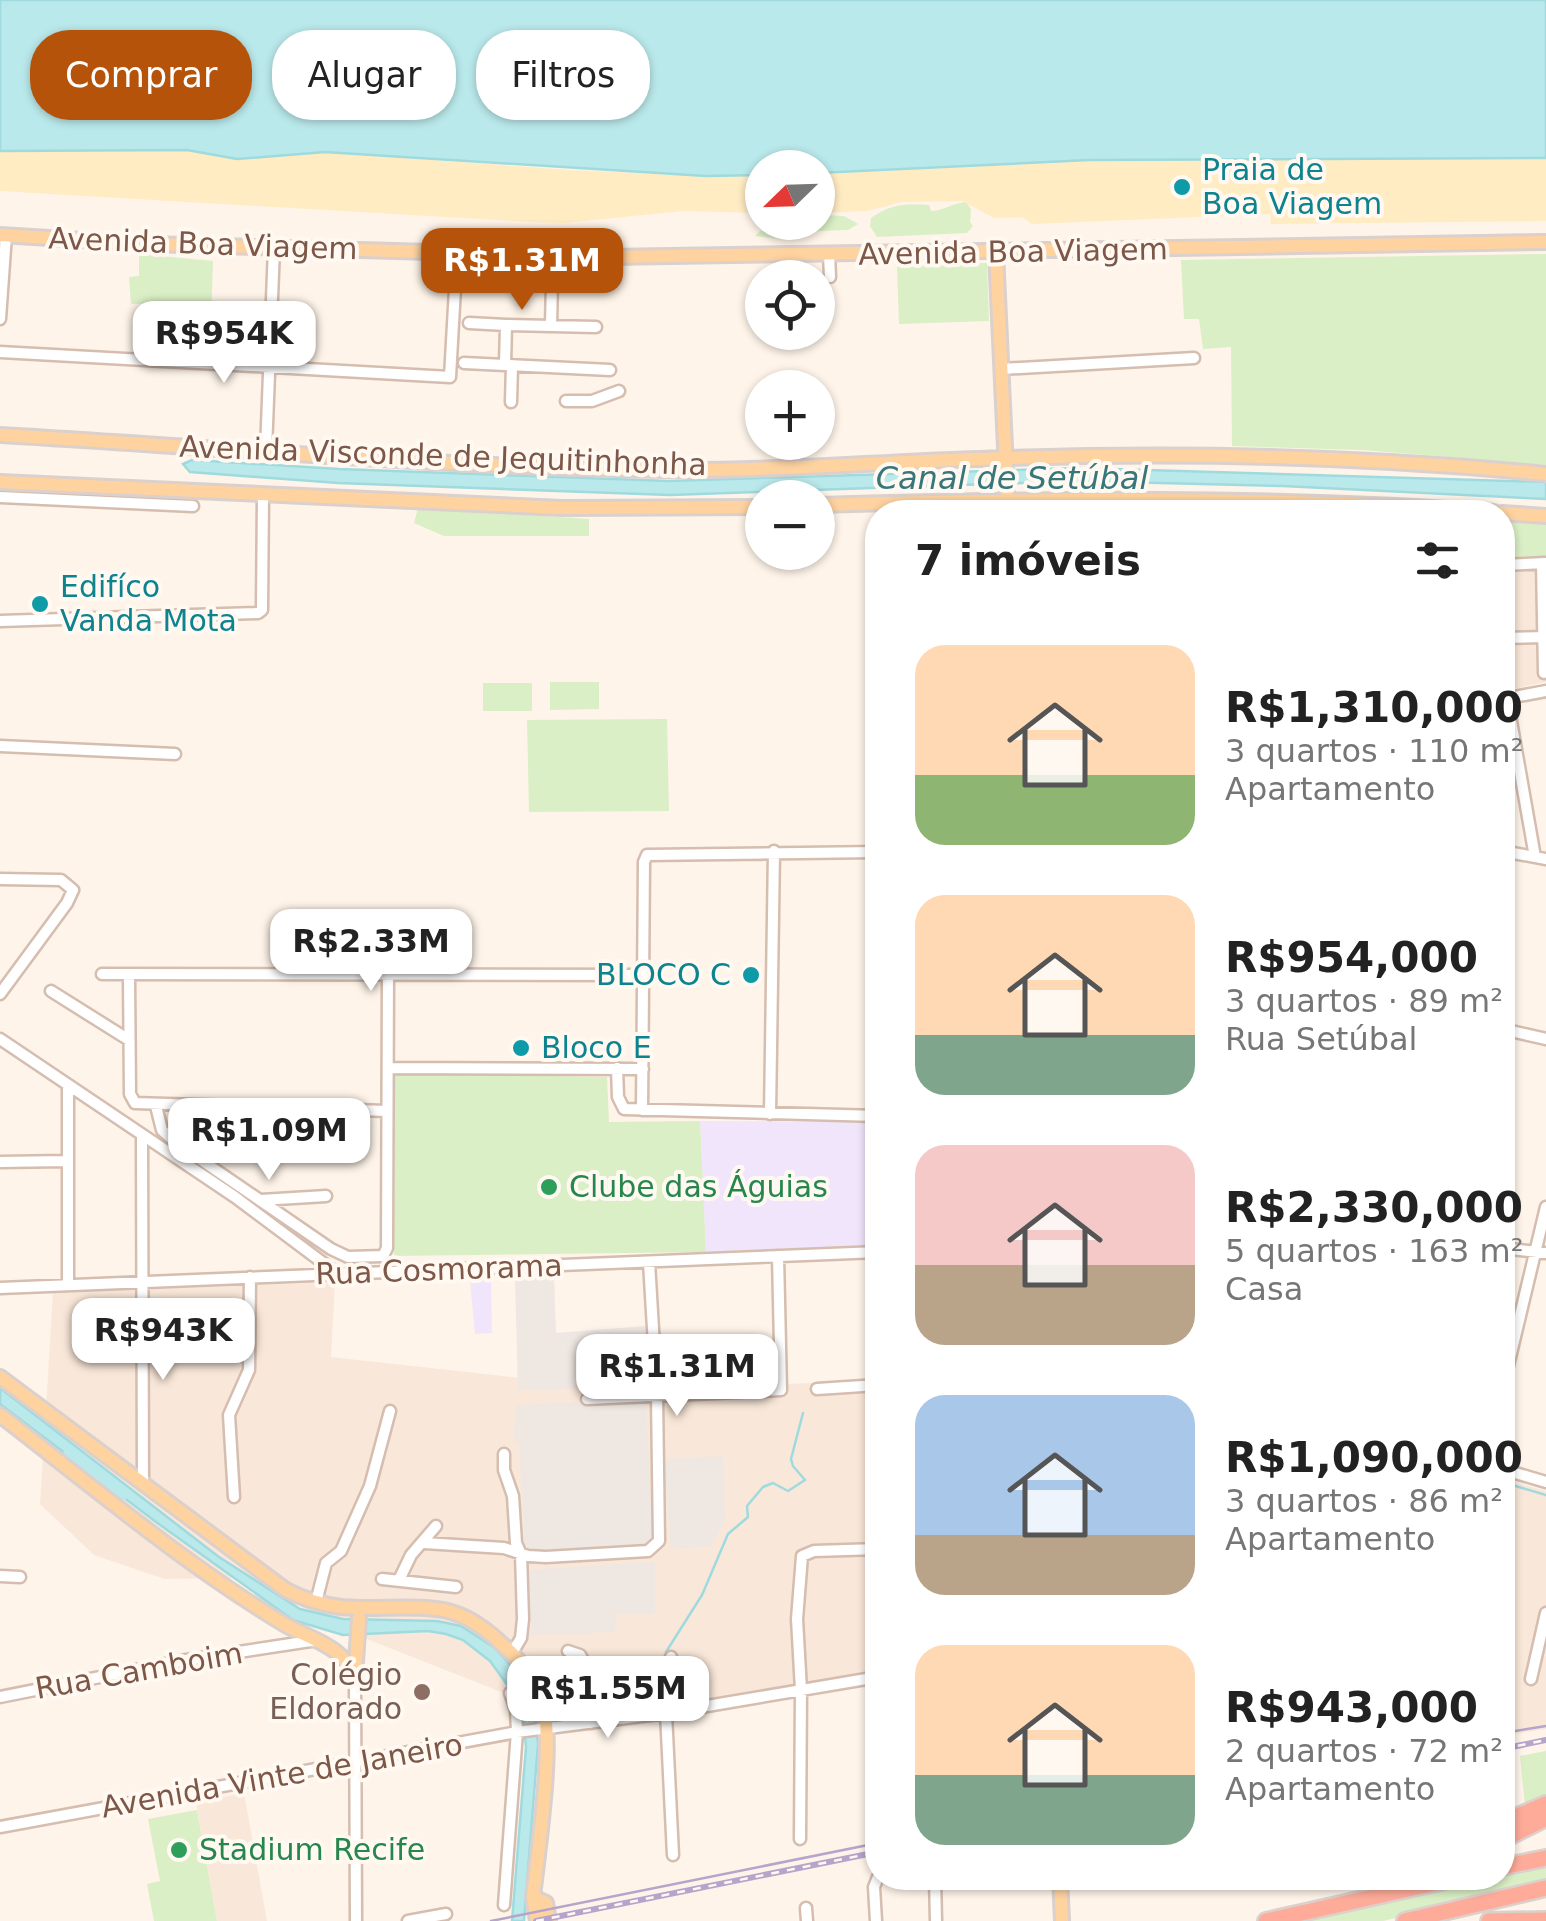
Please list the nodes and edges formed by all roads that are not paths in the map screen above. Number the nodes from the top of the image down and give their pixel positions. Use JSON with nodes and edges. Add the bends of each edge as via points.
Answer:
{"nodes":[{"id":1,"x":3,"y":235,"type":"edge"},
{"id":2,"x":1546,"y":242,"type":"edge"},
{"id":3,"x":274,"y":248,"type":"junction"},
{"id":4,"x":996,"y":252,"type":"junction"},
{"id":5,"x":457,"y":253,"type":"junction"},
{"id":6,"x":828,"y":254,"type":"junction"},
{"id":7,"x":829,"y":260,"type":"edge"},
{"id":8,"x":552,"y":281,"type":"dead end"},
{"id":9,"x":0,"y":319,"type":"edge"},
{"id":10,"x":469,"y":323,"type":"dead end"},
{"id":11,"x":506,"y":325,"type":"junction"},
{"id":12,"x":551,"y":326,"type":"junction"},
{"id":13,"x":596,"y":327,"type":"dead end"},
{"id":14,"x":0,"y":352,"type":"edge"},
{"id":15,"x":1194,"y":358,"type":"dead end"},
{"id":16,"x":464,"y":363,"type":"dead end"},
{"id":17,"x":508,"y":365,"type":"junction"},
{"id":18,"x":270,"y":368,"type":"junction"},
{"id":19,"x":1000,"y":369,"type":"junction"},
{"id":20,"x":610,"y":370,"type":"dead end"},
{"id":21,"x":619,"y":391,"type":"dead end"},
{"id":22,"x":566,"y":400,"type":"dead end"},
{"id":23,"x":511,"y":402,"type":"dead end"},
{"id":24,"x":0,"y":436,"type":"edge"},
{"id":25,"x":266,"y":450,"type":"junction"},
{"id":26,"x":1006,"y":463,"type":"junction"},
{"id":27,"x":1546,"y":474,"type":"edge"},
{"id":28,"x":0,"y":482,"type":"edge"},
{"id":29,"x":263,"y":494,"type":"junction"},
{"id":30,"x":0,"y":498,"type":"edge"},
{"id":31,"x":1007,"y":499,"type":"edge"},
{"id":32,"x":976,"y":500,"type":"edge"},
{"id":33,"x":1092,"y":500,"type":"edge"},
{"id":34,"x":835,"y":504,"type":"edge"},
{"id":35,"x":865,"y":504,"type":"edge"},
{"id":36,"x":193,"y":506,"type":"dead end"},
{"id":37,"x":745,"y":507,"type":"edge"},
{"id":38,"x":1515,"y":514,"type":"edge"},
{"id":39,"x":1546,"y":516,"type":"edge"},
{"id":40,"x":1544,"y":563,"type":"edge"},
{"id":41,"x":1515,"y":564,"type":"edge"},
{"id":42,"x":0,"y":621,"type":"edge"},
{"id":43,"x":1542,"y":637,"type":"junction"},
{"id":44,"x":1515,"y":638,"type":"edge"},
{"id":45,"x":1544,"y":673,"type":"edge"},
{"id":46,"x":1546,"y":690,"type":"edge"},
{"id":47,"x":1515,"y":697,"type":"edge"},
{"id":48,"x":1515,"y":744,"type":"edge"},
{"id":49,"x":0,"y":746,"type":"edge"},
{"id":50,"x":174,"y":754,"type":"dead end"},
{"id":51,"x":774,"y":851,"type":"junction"},
{"id":52,"x":865,"y":852,"type":"edge"},
{"id":53,"x":1515,"y":853,"type":"edge"},
{"id":54,"x":1540,"y":858,"type":"edge"},
{"id":55,"x":0,"y":878,"type":"edge"},
{"id":56,"x":102,"y":974,"type":"dead end"},
{"id":57,"x":388,"y":974,"type":"junction"},
{"id":58,"x":643,"y":975,"type":"junction"},
{"id":59,"x":129,"y":976,"type":"junction"},
{"id":60,"x":51,"y":992,"type":"dead end"},
{"id":61,"x":0,"y":994,"type":"edge"},
{"id":62,"x":1515,"y":1032,"type":"edge"},
{"id":63,"x":0,"y":1038,"type":"edge"},
{"id":64,"x":129,"y":1040,"type":"junction"},
{"id":65,"x":1546,"y":1040,"type":"edge"},
{"id":66,"x":388,"y":1068,"type":"junction"},
{"id":67,"x":617,"y":1068,"type":"junction"},
{"id":68,"x":643,"y":1069,"type":"junction"},
{"id":69,"x":68,"y":1086,"type":"junction"},
{"id":70,"x":156,"y":1106,"type":"junction"},
{"id":71,"x":386,"y":1110,"type":"junction"},
{"id":72,"x":642,"y":1110,"type":"junction"},
{"id":73,"x":770,"y":1114,"type":"junction"},
{"id":74,"x":865,"y":1116,"type":"edge"},
{"id":75,"x":142,"y":1137,"type":"junction"},
{"id":76,"x":65,"y":1161,"type":"junction"},
{"id":77,"x":0,"y":1162,"type":"edge"},
{"id":78,"x":326,"y":1196,"type":"dead end"},
{"id":79,"x":260,"y":1200,"type":"junction"},
{"id":80,"x":1546,"y":1207,"type":"edge"},
{"id":81,"x":1515,"y":1249,"type":"edge"},
{"id":82,"x":1540,"y":1252,"type":"edge"},
{"id":83,"x":865,"y":1253,"type":"edge"},
{"id":84,"x":778,"y":1256,"type":"junction"},
{"id":85,"x":649,"y":1262,"type":"junction"},
{"id":86,"x":338,"y":1274,"type":"junction"},
{"id":87,"x":250,"y":1277,"type":"junction"},
{"id":88,"x":143,"y":1281,"type":"junction"},
{"id":89,"x":68,"y":1286,"type":"junction"},
{"id":90,"x":0,"y":1288,"type":"edge"},
{"id":91,"x":1515,"y":1343,"type":"edge"},
{"id":92,"x":0,"y":1377,"type":"edge"},
{"id":93,"x":865,"y":1386,"type":"edge"},
{"id":94,"x":818,"y":1389,"type":"dead end"},
{"id":95,"x":657,"y":1396,"type":"junction"},
{"id":96,"x":586,"y":1399,"type":"dead end"},
{"id":97,"x":390,"y":1411,"type":"dead end"},
{"id":98,"x":0,"y":1415,"type":"edge"},
{"id":99,"x":504,"y":1454,"type":"dead end"},
{"id":100,"x":1515,"y":1473,"type":"edge"},
{"id":101,"x":1546,"y":1482,"type":"edge"},
{"id":102,"x":142,"y":1484,"type":"junction"},
{"id":103,"x":234,"y":1497,"type":"dead end"},
{"id":104,"x":436,"y":1526,"type":"dead end"},
{"id":105,"x":424,"y":1544,"type":"junction"},
{"id":106,"x":865,"y":1549,"type":"edge"},
{"id":107,"x":520,"y":1554,"type":"junction"},
{"id":108,"x":0,"y":1576,"type":"edge"},
{"id":109,"x":20,"y":1576,"type":"dead end"},
{"id":110,"x":382,"y":1580,"type":"dead end"},
{"id":111,"x":398,"y":1580,"type":"junction"},
{"id":112,"x":456,"y":1587,"type":"dead end"},
{"id":113,"x":316,"y":1602,"type":"junction"},
{"id":114,"x":1546,"y":1613,"type":"edge"},
{"id":115,"x":358,"y":1614,"type":"junction"},
{"id":116,"x":286,"y":1625,"type":"junction"},
{"id":117,"x":317,"y":1640,"type":"junction"},
{"id":118,"x":278,"y":1646,"type":"junction"},
{"id":119,"x":568,"y":1652,"type":"dead end"},
{"id":120,"x":512,"y":1653,"type":"junction"},
{"id":121,"x":671,"y":1657,"type":"dead end"},
{"id":122,"x":355,"y":1678,"type":"junction"},
{"id":123,"x":1531,"y":1678,"type":"dead end"},
{"id":124,"x":865,"y":1679,"type":"edge"},
{"id":125,"x":801,"y":1690,"type":"junction"},
{"id":126,"x":510,"y":1693,"type":"dead end"},
{"id":127,"x":0,"y":1696,"type":"edge"},
{"id":128,"x":666,"y":1713,"type":"junction"},
{"id":129,"x":591,"y":1723,"type":"junction"},
{"id":130,"x":546,"y":1729,"type":"junction"},
{"id":131,"x":518,"y":1732,"type":"junction"},
{"id":132,"x":353,"y":1763,"type":"junction"},
{"id":133,"x":1546,"y":1804,"type":"edge"},
{"id":134,"x":1515,"y":1817,"type":"edge"},
{"id":135,"x":1546,"y":1818,"type":"edge"},
{"id":136,"x":0,"y":1826,"type":"edge"},
{"id":137,"x":1515,"y":1834,"type":"edge"},
{"id":138,"x":800,"y":1838,"type":"dead end"},
{"id":139,"x":673,"y":1854,"type":"dead end"},
{"id":140,"x":1546,"y":1858,"type":"edge"},
{"id":141,"x":1515,"y":1865,"type":"edge"},
{"id":142,"x":1546,"y":1888,"type":"edge"},
{"id":143,"x":876,"y":1890,"type":"edge"},
{"id":144,"x":935,"y":1890,"type":"edge"},
{"id":145,"x":1061,"y":1890,"type":"edge"},
{"id":146,"x":1355,"y":1890,"type":"edge"},
{"id":147,"x":1362,"y":1890,"type":"edge"},
{"id":148,"x":1404,"y":1890,"type":"edge"},
{"id":149,"x":1344,"y":1895,"type":"junction"},
{"id":150,"x":533,"y":1898,"type":"junction"},
{"id":151,"x":504,"y":1905,"type":"dead end"},
{"id":152,"x":806,"y":1908,"type":"dead end"},
{"id":153,"x":446,"y":1914,"type":"dead end"},
{"id":154,"x":1271,"y":1920,"type":"edge"},
{"id":155,"x":1546,"y":1920,"type":"edge"},
{"id":156,"x":356,"y":1921,"type":"edge"},
{"id":157,"x":408,"y":1921,"type":"edge"},
{"id":158,"x":537,"y":1921,"type":"edge"},
{"id":159,"x":549,"y":1921,"type":"edge"},
{"id":160,"x":806,"y":1921,"type":"edge"},
{"id":161,"x":876,"y":1921,"type":"edge"},
{"id":162,"x":936,"y":1921,"type":"edge"},
{"id":163,"x":1062,"y":1921,"type":"edge"},
{"id":164,"x":1405,"y":1921,"type":"edge"},
{"id":165,"x":1490,"y":1921,"type":"edge"}],
"edges":[{"from":1,"to":3,"type":"main road","name":"Avenida Boa Viagem"},
{"from":1,"to":9,"type":"street"},
{"from":2,"to":4,"type":"main road","name":"Avenida Boa Viagem"},
{"from":3,"to":5,"type":"main road","name":"Avenida Boa Viagem"},
{"from":3,"to":18,"type":"street"},
{"from":4,"to":6,"type":"main road","name":"Avenida Boa Viagem"},
{"from":4,"to":19,"type":"main road"},
{"from":5,"to":6,"type":"main road","name":"Avenida Boa Viagem"},
{"from":5,"to":18,"type":"street","via":[[450,376]]},
{"from":6,"to":7,"type":"street"},
{"from":8,"to":12,"type":"street"},
{"from":10,"to":11,"type":"street"},
{"from":11,"to":12,"type":"street"},
{"from":11,"to":17,"type":"street"},
{"from":12,"to":13,"type":"street"},
{"from":14,"to":18,"type":"street"},
{"from":15,"to":19,"type":"street"},
{"from":16,"to":17,"type":"street"},
{"from":17,"to":20,"type":"street"},
{"from":17,"to":23,"type":"street"},
{"from":18,"to":25,"type":"street"},
{"from":19,"to":26,"type":"main road"},
{"from":21,"to":22,"type":"street"},
{"from":24,"to":25,"type":"main road","name":"Avenida Visconde de Jequitinhonha"},
{"from":25,"to":26,"type":"main road","name":"Avenida Visconde de Jequitinhonha","via":[[680,470]]},
{"from":26,"to":27,"type":"main road","name":"Avenida Visconde de Jequitinhonha","via":[[1295,456]]},
{"from":26,"to":31,"type":"main road"},
{"from":28,"to":29,"type":"main road","name":"Avenida Visconde de Jequitinhonha"},
{"from":29,"to":37,"type":"main road","name":"Avenida Visconde de Jequitinhonha","via":[[628,510]]},
{"from":29,"to":42,"type":"street","via":[[262,610],[252,615]]},
{"from":30,"to":36,"type":"street"},
{"from":31,"to":32,"type":"main road"},
{"from":31,"to":33,"type":"main road"},
{"from":34,"to":35,"type":"main road"},
{"from":38,"to":39,"type":"main road"},
{"from":40,"to":41,"type":"street"},
{"from":40,"to":43,"type":"street"},
{"from":43,"to":44,"type":"street"},
{"from":43,"to":45,"type":"street"},
{"from":46,"to":47,"type":"street"},
{"from":48,"to":54,"type":"street"},
{"from":49,"to":50,"type":"street"},
{"from":51,"to":52,"type":"street"},
{"from":51,"to":58,"type":"street","via":[[647,855]]},
{"from":51,"to":73,"type":"street"},
{"from":53,"to":54,"type":"street"},
{"from":55,"to":61,"type":"street","via":[[61,880],[72,890]]},
{"from":56,"to":59,"type":"street"},
{"from":57,"to":58,"type":"street"},
{"from":57,"to":59,"type":"street"},
{"from":57,"to":66,"type":"street"},
{"from":58,"to":68,"type":"street"},
{"from":59,"to":64,"type":"street"},
{"from":60,"to":64,"type":"street"},
{"from":62,"to":65,"type":"street"},
{"from":63,"to":69,"type":"street"},
{"from":64,"to":70,"type":"street","via":[[132,1100]]},
{"from":66,"to":67,"type":"street"},
{"from":66,"to":71,"type":"street"},
{"from":67,"to":68,"type":"street"},
{"from":67,"to":72,"type":"street","via":[[619,1103]]},
{"from":68,"to":72,"type":"street"},
{"from":69,"to":75,"type":"street"},
{"from":69,"to":76,"type":"street"},
{"from":70,"to":71,"type":"street"},
{"from":70,"to":79,"type":"street","via":[[165,1134]]},
{"from":71,"to":79,"type":"street","via":[[386,1253],[337,1253]]},
{"from":72,"to":73,"type":"street"},
{"from":73,"to":74,"type":"street"},
{"from":75,"to":86,"type":"street"},
{"from":75,"to":88,"type":"street"},
{"from":76,"to":77,"type":"street"},
{"from":76,"to":89,"type":"street"},
{"from":78,"to":79,"type":"street"},
{"from":80,"to":82,"type":"street"},
{"from":81,"to":82,"type":"street"},
{"from":82,"to":91,"type":"street"},
{"from":83,"to":84,"type":"street","name":"Rua Cosmorama"},
{"from":84,"to":85,"type":"street","name":"Rua Cosmorama"},
{"from":84,"to":95,"type":"street","via":[[781,1390]]},
{"from":85,"to":86,"type":"street","name":"Rua Cosmorama"},
{"from":85,"to":95,"type":"street"},
{"from":86,"to":87,"type":"street","name":"Rua Cosmorama"},
{"from":87,"to":88,"type":"street","name":"Rua Cosmorama"},
{"from":87,"to":103,"type":"street","via":[[249,1370],[229,1416]]},
{"from":88,"to":89,"type":"street","name":"Rua Cosmorama"},
{"from":88,"to":102,"type":"street"},
{"from":89,"to":90,"type":"street","name":"Rua Cosmorama"},
{"from":92,"to":102,"type":"main road"},
{"from":93,"to":94,"type":"street"},
{"from":95,"to":96,"type":"street"},
{"from":95,"to":107,"type":"street","via":[[658,1541],[648,1551]]},
{"from":97,"to":113,"type":"street","via":[[370,1486],[342,1552],[326,1563]]},
{"from":98,"to":116,"type":"main road"},
{"from":99,"to":107,"type":"street"},
{"from":100,"to":101,"type":"street"},
{"from":102,"to":113,"type":"main road","via":[[286,1590]]},
{"from":104,"to":105,"type":"street"},
{"from":105,"to":107,"type":"street"},
{"from":105,"to":111,"type":"street"},
{"from":106,"to":125,"type":"street","via":[[802,1556]]},
{"from":107,"to":120,"type":"street","via":[[524,1628]]},
{"from":108,"to":109,"type":"street"},
{"from":110,"to":111,"type":"street"},
{"from":111,"to":112,"type":"street"},
{"from":113,"to":115,"type":"main road"},
{"from":114,"to":123,"type":"street"},
{"from":115,"to":120,"type":"main road","via":[[442,1609],[473,1622]]},
{"from":115,"to":122,"type":"main road"},
{"from":116,"to":117,"type":"main road"},
{"from":116,"to":118,"type":"street","name":"Rua Camboim"},
{"from":117,"to":118,"type":"street","name":"Rua Camboim"},
{"from":117,"to":122,"type":"main road","via":[[344,1658]]},
{"from":118,"to":127,"type":"street","name":"Rua Camboim"},
{"from":119,"to":129,"type":"street","via":[[584,1662]]},
{"from":120,"to":130,"type":"main road","via":[[536,1684]]},
{"from":121,"to":128,"type":"street"},
{"from":122,"to":132,"type":"street"},
{"from":124,"to":125,"type":"street","name":"Avenida Vinte de Janeiro"},
{"from":125,"to":128,"type":"street","name":"Avenida Vinte de Janeiro"},
{"from":125,"to":138,"type":"street"},
{"from":126,"to":131,"type":"street"},
{"from":128,"to":129,"type":"street","name":"Avenida Vinte de Janeiro"},
{"from":128,"to":139,"type":"street"},
{"from":129,"to":130,"type":"street","name":"Avenida Vinte de Janeiro"},
{"from":130,"to":131,"type":"street","name":"Avenida Vinte de Janeiro"},
{"from":130,"to":150,"type":"main road"},
{"from":131,"to":132,"type":"street","name":"Avenida Vinte de Janeiro"},
{"from":131,"to":151,"type":"street"},
{"from":132,"to":136,"type":"street","name":"Avenida Vinte de Janeiro"},
{"from":132,"to":156,"type":"street"},
{"from":133,"to":134,"type":"highway"},
{"from":135,"to":137,"type":"highway"},
{"from":140,"to":141,"type":"highway"},
{"from":142,"to":164,"type":"highway"},
{"from":143,"to":161,"type":"street"},
{"from":144,"to":162,"type":"street"},
{"from":145,"to":163,"type":"main road"},
{"from":146,"to":149,"type":"highway"},
{"from":147,"to":149,"type":"highway"},
{"from":148,"to":154,"type":"highway"},
{"from":149,"to":154,"type":"highway"},
{"from":150,"to":158,"type":"main road"},
{"from":150,"to":159,"type":"main road","via":[[546,1903]]},
{"from":152,"to":160,"type":"street"},
{"from":153,"to":157,"type":"street"},
{"from":155,"to":165,"type":"highway"}]}
